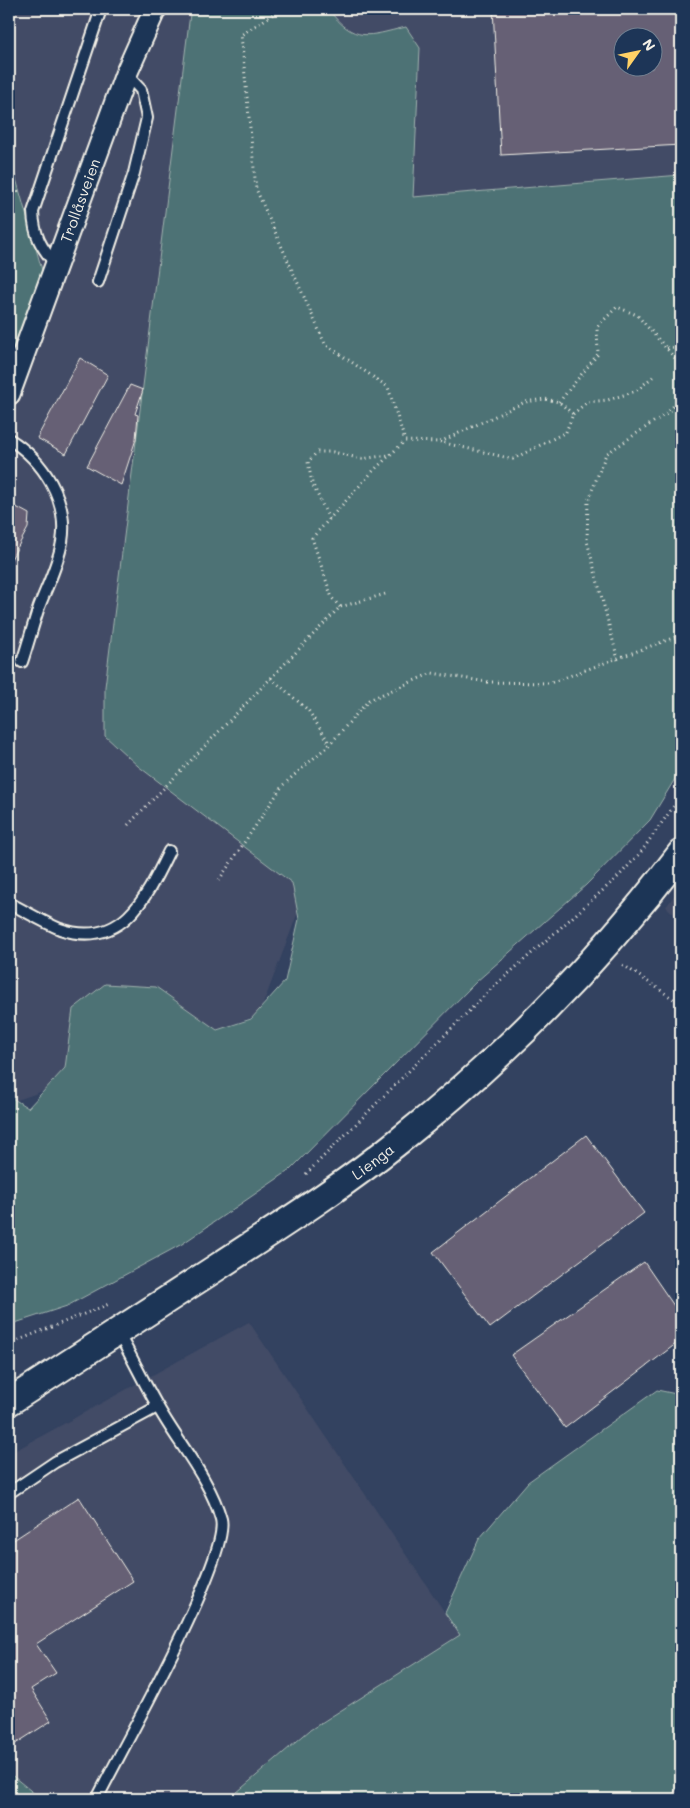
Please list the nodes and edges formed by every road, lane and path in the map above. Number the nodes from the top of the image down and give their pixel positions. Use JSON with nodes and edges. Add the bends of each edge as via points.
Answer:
{"nodes":[{"id":1,"x":102,"y":9,"type":"edge"},
{"id":2,"x":156,"y":9,"type":"edge"},
{"id":3,"x":281,"y":9,"type":"edge"},
{"id":4,"x":126,"y":74,"type":"junction"},
{"id":5,"x":56,"y":265,"type":"junction"},
{"id":6,"x":98,"y":282,"type":"dead end"},
{"id":7,"x":681,"y":346,"type":"edge"},
{"id":8,"x":666,"y":348,"type":"junction"},
{"id":9,"x":681,"y":365,"type":"edge"},
{"id":10,"x":655,"y":375,"type":"dead end"},
{"id":11,"x":9,"y":394,"type":"edge"},
{"id":12,"x":681,"y":398,"type":"edge"},
{"id":13,"x":559,"y":402,"type":"junction"},
{"id":14,"x":573,"y":414,"type":"junction"},
{"id":15,"x":9,"y":439,"type":"edge"},
{"id":16,"x":405,"y":440,"type":"junction"},
{"id":17,"x":440,"y":442,"type":"junction"},
{"id":18,"x":390,"y":455,"type":"junction"},
{"id":19,"x":330,"y":519,"type":"junction"},
{"id":20,"x":389,"y":592,"type":"dead end"},
{"id":21,"x":340,"y":607,"type":"junction"},
{"id":22,"x":681,"y":635,"type":"edge"},
{"id":23,"x":618,"y":660,"type":"junction"},
{"id":24,"x":22,"y":662,"type":"dead end"},
{"id":25,"x":271,"y":678,"type":"junction"},
{"id":26,"x":330,"y":744,"type":"junction"},
{"id":27,"x":681,"y":796,"type":"edge"},
{"id":28,"x":128,"y":825,"type":"dead end"},
{"id":29,"x":169,"y":851,"type":"dead end"},
{"id":30,"x":681,"y":853,"type":"edge"},
{"id":31,"x":219,"y":880,"type":"dead end"},
{"id":32,"x":9,"y":902,"type":"edge"},
{"id":33,"x":601,"y":952,"type":"junction"},
{"id":34,"x":681,"y":1004,"type":"edge"},
{"id":35,"x":300,"y":1180,"type":"dead end"},
{"id":36,"x":116,"y":1300,"type":"dead end"},
{"id":37,"x":118,"y":1332,"type":"junction"},
{"id":38,"x":9,"y":1344,"type":"edge"},
{"id":39,"x":9,"y":1402,"type":"edge"},
{"id":40,"x":157,"y":1407,"type":"junction"},
{"id":41,"x":9,"y":1493,"type":"edge"},
{"id":42,"x":97,"y":1799,"type":"edge"}],
"edges":[{"from":1,"to":5,"type":"lane","via":[[33,212],[34,231],[40,246]]},
{"from":2,"to":4,"type":"street","name":"Trollåsveien"},
{"from":3,"to":16,"type":"path","via":[[241,35],[256,189],[325,344],[388,387]]},
{"from":4,"to":5,"type":"street","name":"Trollåsveien"},
{"from":4,"to":6,"type":"lane","via":[[141,90],[147,118],[134,173]]},
{"from":5,"to":11,"type":"street","name":"Trollåsveien"},
{"from":7,"to":8,"type":"path"},
{"from":8,"to":9,"type":"path"},
{"from":8,"to":13,"type":"path","via":[[637,316],[616,307],[597,328],[598,354]]},
{"from":10,"to":14,"type":"path","via":[[636,391],[608,400],[587,402]]},
{"from":12,"to":23,"type":"path","via":[[667,412],[606,454],[588,501],[587,541]]},
{"from":13,"to":14,"type":"path"},
{"from":13,"to":17,"type":"path","via":[[545,399],[525,402]]},
{"from":14,"to":17,"type":"path","via":[[566,432],[514,459]]},
{"from":15,"to":24,"type":"lane","via":[[23,448],[51,482],[62,513],[62,541]]},
{"from":16,"to":17,"type":"path"},
{"from":16,"to":18,"type":"path"},
{"from":18,"to":19,"type":"path"},
{"from":18,"to":19,"type":"path","via":[[362,459],[334,452],[317,452],[308,462],[312,483]]},
{"from":19,"to":21,"type":"path","via":[[312,538],[332,598]]},
{"from":20,"to":21,"type":"path"},
{"from":21,"to":25,"type":"path"},
{"from":22,"to":23,"type":"path"},
{"from":23,"to":26,"type":"path","via":[[550,683],[487,682],[432,673],[369,700]]},
{"from":25,"to":26,"type":"path","via":[[308,710]]},
{"from":25,"to":28,"type":"path"},
{"from":26,"to":31,"type":"path","via":[[283,786]]},
{"from":27,"to":35,"type":"path","via":[[624,870],[489,991]]},
{"from":29,"to":32,"type":"lane","via":[[134,913],[115,926],[96,933],[60,928]]},
{"from":30,"to":33,"type":"street","name":"Lienga"},
{"from":33,"to":34,"type":"path"},
{"from":33,"to":37,"type":"street","name":"Lienga","via":[[517,1038],[399,1142],[284,1224]]},
{"from":36,"to":38,"type":"path"},
{"from":37,"to":39,"type":"street","name":"Lienga"},
{"from":37,"to":40,"type":"lane"},
{"from":40,"to":41,"type":"lane","via":[[55,1462]]},
{"from":40,"to":42,"type":"lane","via":[[211,1494],[221,1521],[220,1538],[215,1559],[193,1610]]}]}
